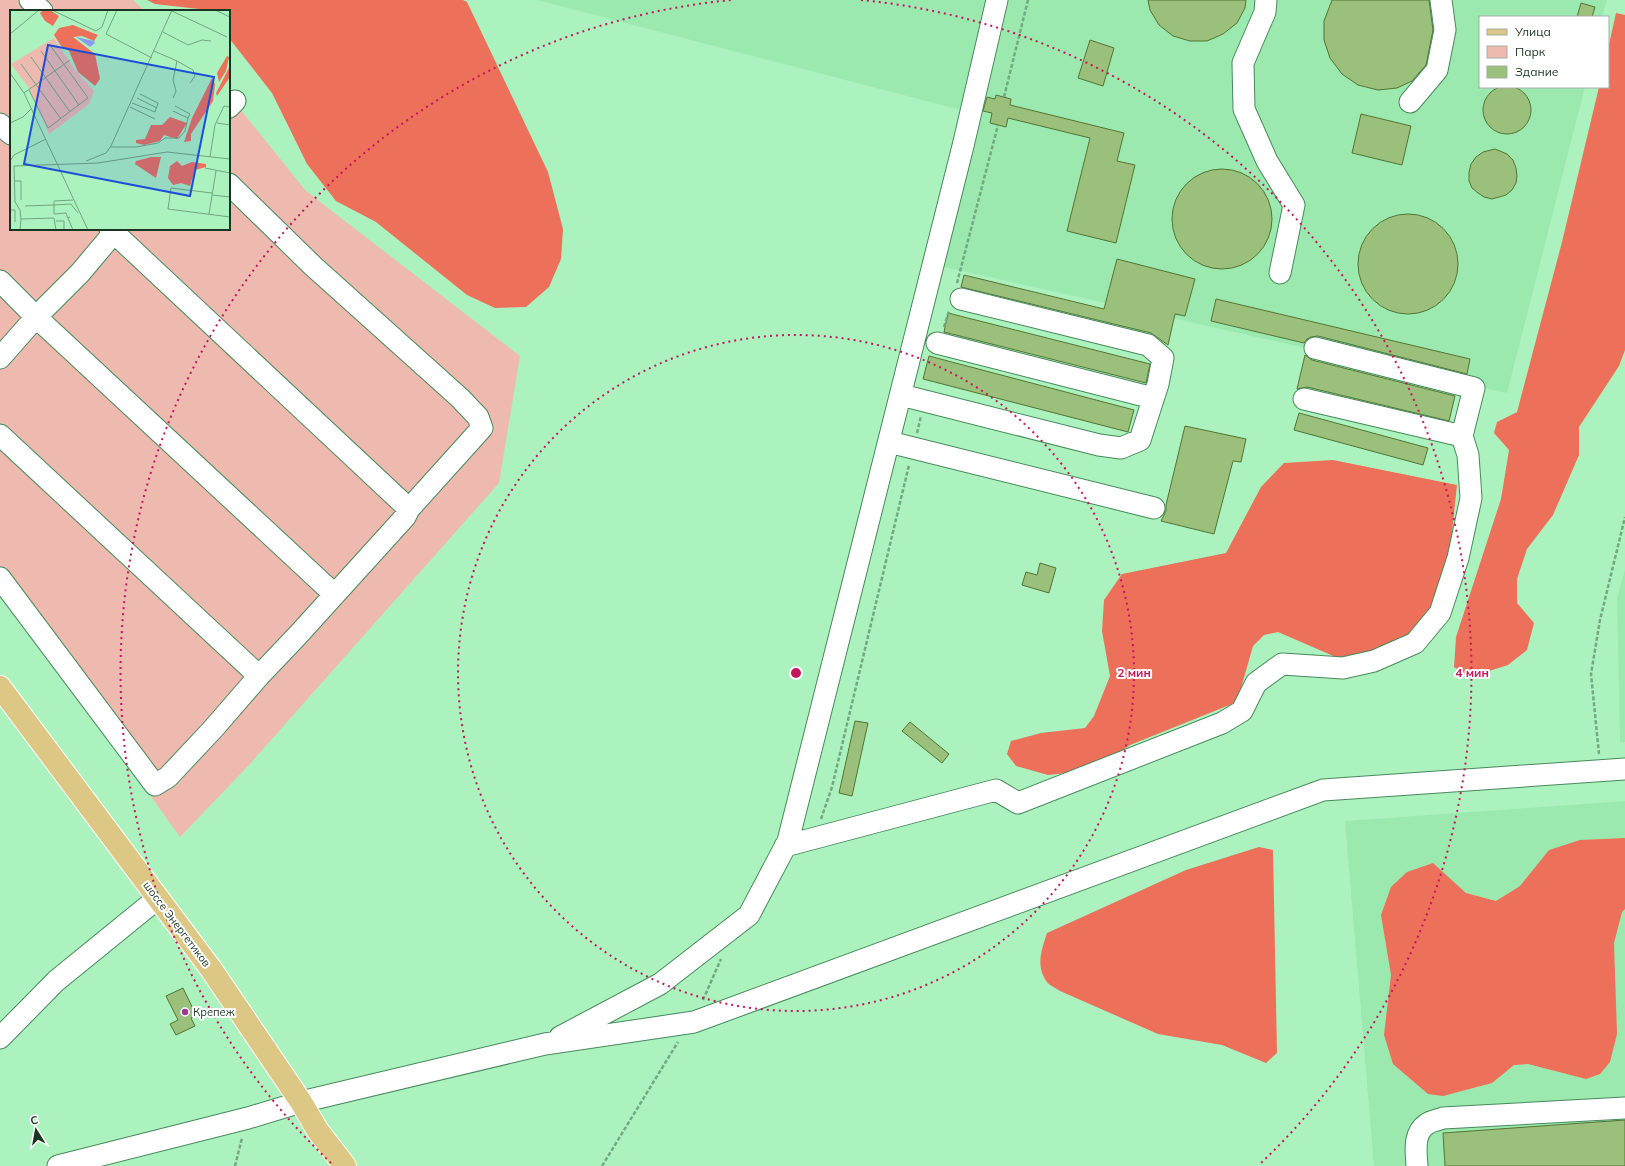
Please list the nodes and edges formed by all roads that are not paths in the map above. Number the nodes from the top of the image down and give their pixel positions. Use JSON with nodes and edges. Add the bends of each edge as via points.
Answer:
{"nodes":[{"id":1,"x":30,"y":0,"type":"edge"},
{"id":2,"x":997,"y":0,"type":"edge"},
{"id":3,"x":1266,"y":0,"type":"edge"},
{"id":4,"x":1441,"y":0,"type":"edge"},
{"id":5,"x":41,"y":10,"type":"edge"},
{"id":6,"x":1410,"y":102,"type":"dead end"},
{"id":7,"x":0,"y":124,"type":"edge"},
{"id":8,"x":10,"y":133,"type":"edge"},
{"id":9,"x":230,"y":185,"type":"edge"},
{"id":10,"x":114,"y":230,"type":"edge"},
{"id":11,"x":1280,"y":273,"type":"dead end"},
{"id":12,"x":0,"y":281,"type":"edge"},
{"id":13,"x":956,"y":297,"type":"road end"},
{"id":14,"x":36,"y":317,"type":"junction"},
{"id":15,"x":937,"y":343,"type":"road end"},
{"id":16,"x":1315,"y":348,"type":"dead end"},
{"id":17,"x":0,"y":358,"type":"edge"},
{"id":18,"x":901,"y":395,"type":"junction"},
{"id":19,"x":1153,"y":398,"type":"junction"},
{"id":20,"x":1304,"y":399,"type":"dead end"},
{"id":21,"x":0,"y":435,"type":"edge"},
{"id":22,"x":1462,"y":436,"type":"junction"},
{"id":23,"x":889,"y":442,"type":"junction"},
{"id":24,"x":1154,"y":508,"type":"dead end"},
{"id":25,"x":409,"y":509,"type":"junction"},
{"id":26,"x":0,"y":578,"type":"edge"},
{"id":27,"x":334,"y":594,"type":"junction"},
{"id":28,"x":259,"y":676,"type":"junction"},
{"id":29,"x":0,"y":687,"type":"edge"},
{"id":30,"x":1625,"y":769,"type":"edge"},
{"id":31,"x":785,"y":846,"type":"junction"},
{"id":32,"x":158,"y":898,"type":"junction"},
{"id":33,"x":0,"y":1038,"type":"edge"},
{"id":34,"x":545,"y":1044,"type":"junction"},
{"id":35,"x":301,"y":1102,"type":"junction"},
{"id":36,"x":1625,"y":1108,"type":"edge"},
{"id":37,"x":58,"y":1166,"type":"edge"},
{"id":38,"x":345,"y":1166,"type":"edge"},
{"id":39,"x":1417,"y":1166,"type":"edge"}],
"edges":[{"from":1,"to":5,"type":"street"},
{"from":2,"to":18,"type":"street"},
{"from":3,"to":11,"type":"street","via":[[1265,12],[1243,63],[1244,109],[1267,161],[1294,205]]},
{"from":4,"to":6,"type":"street","via":[[1445,30],[1437,70]]},
{"from":7,"to":8,"type":"street"},
{"from":9,"to":25,"type":"street","via":[[313,266],[478,417],[482,428]]},
{"from":10,"to":14,"type":"street","via":[[80,273]]},
{"from":10,"to":25,"type":"street"},
{"from":12,"to":14,"type":"street"},
{"from":13,"to":19,"type":"street","via":[[1148,345],[1163,358]]},
{"from":14,"to":17,"type":"street"},
{"from":14,"to":27,"type":"street"},
{"from":15,"to":19,"type":"street"},
{"from":16,"to":22,"type":"street","via":[[1474,388]]},
{"from":18,"to":19,"type":"street","via":[[1099,445],[1121,448],[1140,440]]},
{"from":18,"to":23,"type":"street"},
{"from":20,"to":22,"type":"street"},
{"from":21,"to":28,"type":"street"},
{"from":22,"to":31,"type":"street","via":[[1468,455],[1471,498],[1459,551],[1440,613],[1415,643],[1374,660],[1343,668],[1282,664],[1256,683],[1242,711],[1222,723],[1018,803],[996,790]]},
{"from":23,"to":24,"type":"street"},
{"from":23,"to":31,"type":"street"},
{"from":25,"to":27,"type":"street","via":[[405,517]]},
{"from":26,"to":28,"type":"street","via":[[155,785],[168,778]]},
{"from":27,"to":28,"type":"street"},
{"from":29,"to":32,"type":"main road","name":"шоссе Энергетиков"},
{"from":30,"to":34,"type":"street","via":[[1323,790],[694,1022]]},
{"from":31,"to":34,"type":"street","via":[[749,915],[660,984]]},
{"from":32,"to":33,"type":"street","via":[[56,981]]},
{"from":32,"to":35,"type":"main road","name":"шоссе Энергетиков","via":[[211,969]]},
{"from":34,"to":35,"type":"street"},
{"from":35,"to":37,"type":"street"},
{"from":35,"to":38,"type":"main road","name":"шоссе Энергетиков","via":[[318,1131]]},
{"from":36,"to":39,"type":"street","via":[[1443,1118],[1428,1123],[1419,1131],[1415,1148]]}]}
